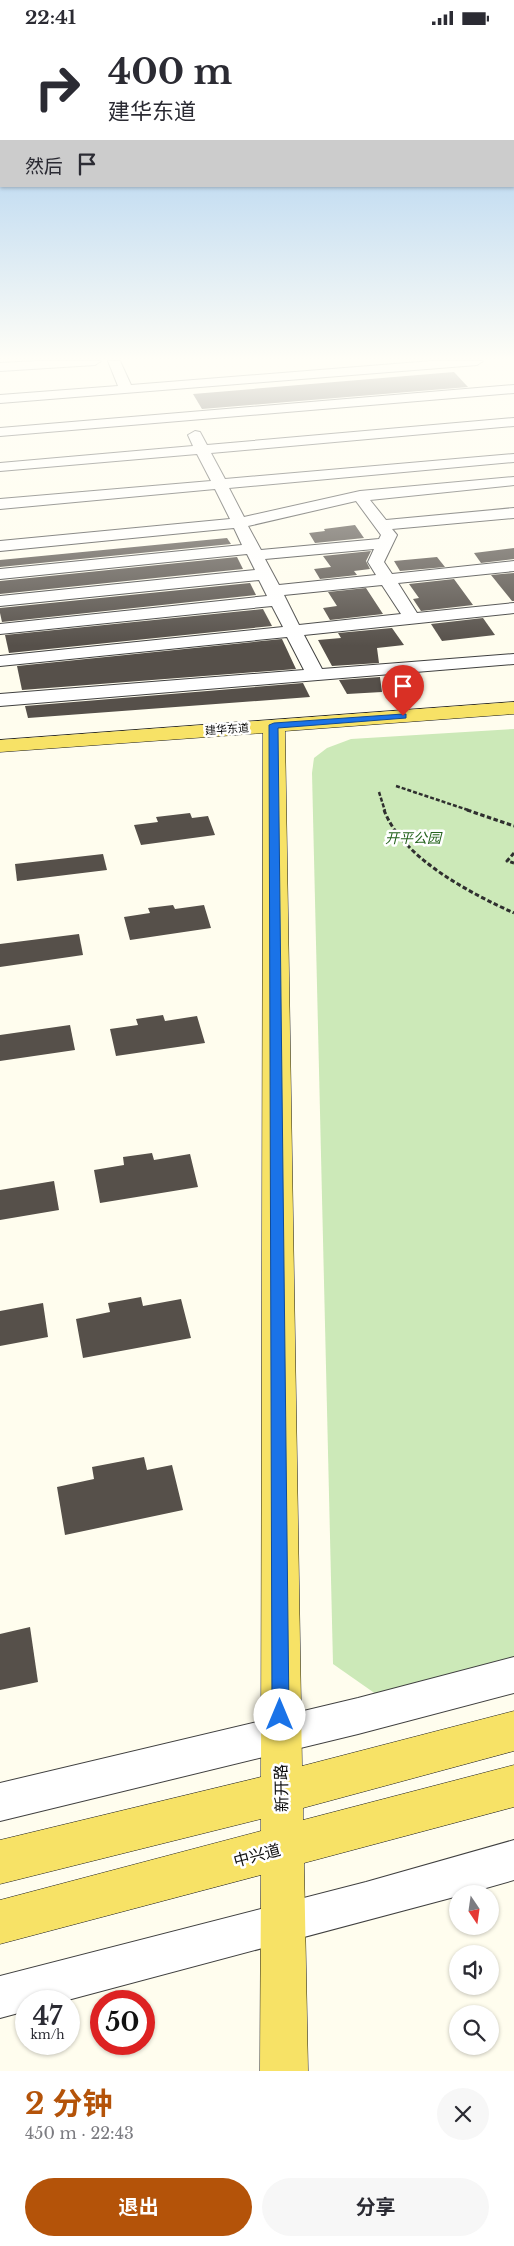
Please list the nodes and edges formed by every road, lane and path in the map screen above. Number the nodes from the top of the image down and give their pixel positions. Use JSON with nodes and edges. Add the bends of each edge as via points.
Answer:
{"nodes":[{"id":1,"x":123,"y":456,"type":"edge"},
{"id":2,"x":206,"y":456,"type":"edge"},
{"id":3,"x":514,"y":458,"type":"edge"},
{"id":4,"x":0,"y":467,"type":"edge"},
{"id":5,"x":356,"y":472,"type":"junction"},
{"id":6,"x":514,"y":481,"type":"edge"},
{"id":7,"x":220,"y":485,"type":"junction"},
{"id":8,"x":366,"y":495,"type":"junction"},
{"id":9,"x":0,"y":504,"type":"edge"},
{"id":10,"x":514,"y":513,"type":"edge"},
{"id":11,"x":239,"y":523,"type":"junction"},
{"id":12,"x":382,"y":525,"type":"junction"},
{"id":13,"x":385,"y":543,"type":"junction"},
{"id":14,"x":0,"y":546,"type":"edge"},
{"id":15,"x":254,"y":552,"type":"junction"},
{"id":16,"x":514,"y":566,"type":"edge"},
{"id":17,"x":0,"y":574,"type":"edge"},
{"id":18,"x":264,"y":574,"type":"junction"},
{"id":19,"x":387,"y":579,"type":"junction"},
{"id":20,"x":275,"y":595,"type":"junction"},
{"id":21,"x":0,"y":601,"type":"edge"},
{"id":22,"x":514,"y":608,"type":"edge"},
{"id":23,"x":412,"y":618,"type":"junction"},
{"id":24,"x":0,"y":629,"type":"edge"},
{"id":25,"x":293,"y":631,"type":"junction"},
{"id":26,"x":514,"y":659,"type":"edge"},
{"id":27,"x":0,"y":661,"type":"edge"},
{"id":28,"x":143,"y":667,"type":"junction"},
{"id":29,"x":315,"y":673,"type":"junction"},
{"id":30,"x":0,"y":700,"type":"edge"},
{"id":31,"x":514,"y":709,"type":"edge"},
{"id":32,"x":274,"y":725,"type":"junction"},
{"id":33,"x":0,"y":746,"type":"edge"},
{"id":34,"x":396,"y":787,"type":"dead end"},
{"id":35,"x":379,"y":792,"type":"dead end"},
{"id":36,"x":514,"y":826,"type":"edge"},
{"id":37,"x":514,"y":853,"type":"edge"},
{"id":38,"x":514,"y":863,"type":"edge"},
{"id":39,"x":514,"y":913,"type":"edge"},
{"id":40,"x":514,"y":1675,"type":"edge"},
{"id":41,"x":514,"y":1731,"type":"edge"},
{"id":42,"x":281,"y":1735,"type":"junction"},
{"id":43,"x":514,"y":1786,"type":"edge"},
{"id":44,"x":281,"y":1793,"type":"junction"},
{"id":45,"x":0,"y":1802,"type":"edge"},
{"id":46,"x":282,"y":1849,"type":"junction"},
{"id":47,"x":514,"y":1860,"type":"edge"},
{"id":48,"x":0,"y":1862,"type":"edge"},
{"id":49,"x":0,"y":1922,"type":"edge"},
{"id":50,"x":283,"y":1923,"type":"junction"},
{"id":51,"x":0,"y":1997,"type":"edge"},
{"id":52,"x":284,"y":2071,"type":"edge"}],
"edges":[{"from":1,"to":4,"type":"street"},
{"from":2,"to":7,"type":"street"},
{"from":3,"to":5,"type":"street"},
{"from":5,"to":7,"type":"street"},
{"from":5,"to":8,"type":"street"},
{"from":6,"to":8,"type":"street"},
{"from":7,"to":9,"type":"street"},
{"from":7,"to":11,"type":"street"},
{"from":8,"to":11,"type":"street"},
{"from":8,"to":12,"type":"street"},
{"from":10,"to":12,"type":"street"},
{"from":11,"to":14,"type":"street"},
{"from":11,"to":15,"type":"street"},
{"from":12,"to":13,"type":"street","via":[[389,535]]},
{"from":13,"to":15,"type":"street"},
{"from":13,"to":19,"type":"street","via":[[376,562]]},
{"from":15,"to":17,"type":"street"},
{"from":15,"to":18,"type":"street"},
{"from":16,"to":19,"type":"street"},
{"from":18,"to":20,"type":"street"},
{"from":18,"to":21,"type":"street"},
{"from":19,"to":20,"type":"street"},
{"from":19,"to":23,"type":"street"},
{"from":20,"to":24,"type":"street"},
{"from":20,"to":25,"type":"street"},
{"from":22,"to":23,"type":"street"},
{"from":23,"to":25,"type":"street"},
{"from":25,"to":28,"type":"street"},
{"from":25,"to":29,"type":"street"},
{"from":26,"to":29,"type":"street"},
{"from":27,"to":28,"type":"street"},
{"from":28,"to":29,"type":"street"},
{"from":28,"to":30,"type":"street"},
{"from":31,"to":32,"type":"main road","name":"建华东道"},
{"from":32,"to":33,"type":"main road","name":"建华东道"},
{"from":32,"to":42,"type":"main road","name":"新开路"},
{"from":34,"to":36,"type":"path"},
{"from":35,"to":39,"type":"path","via":[[390,824],[407,845],[460,885]]},
{"from":37,"to":38,"type":"path","via":[[507,861]]},
{"from":40,"to":42,"type":"street"},
{"from":41,"to":44,"type":"main road"},
{"from":42,"to":44,"type":"main road","name":"新开路"},
{"from":42,"to":45,"type":"street"},
{"from":43,"to":46,"type":"main road","name":"中兴道"},
{"from":44,"to":46,"type":"main road","name":"新开路"},
{"from":44,"to":48,"type":"main road"},
{"from":46,"to":49,"type":"main road","name":"中兴道"},
{"from":46,"to":50,"type":"main road","name":"新开路"},
{"from":47,"to":50,"type":"street"},
{"from":50,"to":51,"type":"street"},
{"from":50,"to":52,"type":"main road","name":"新开路"}]}
